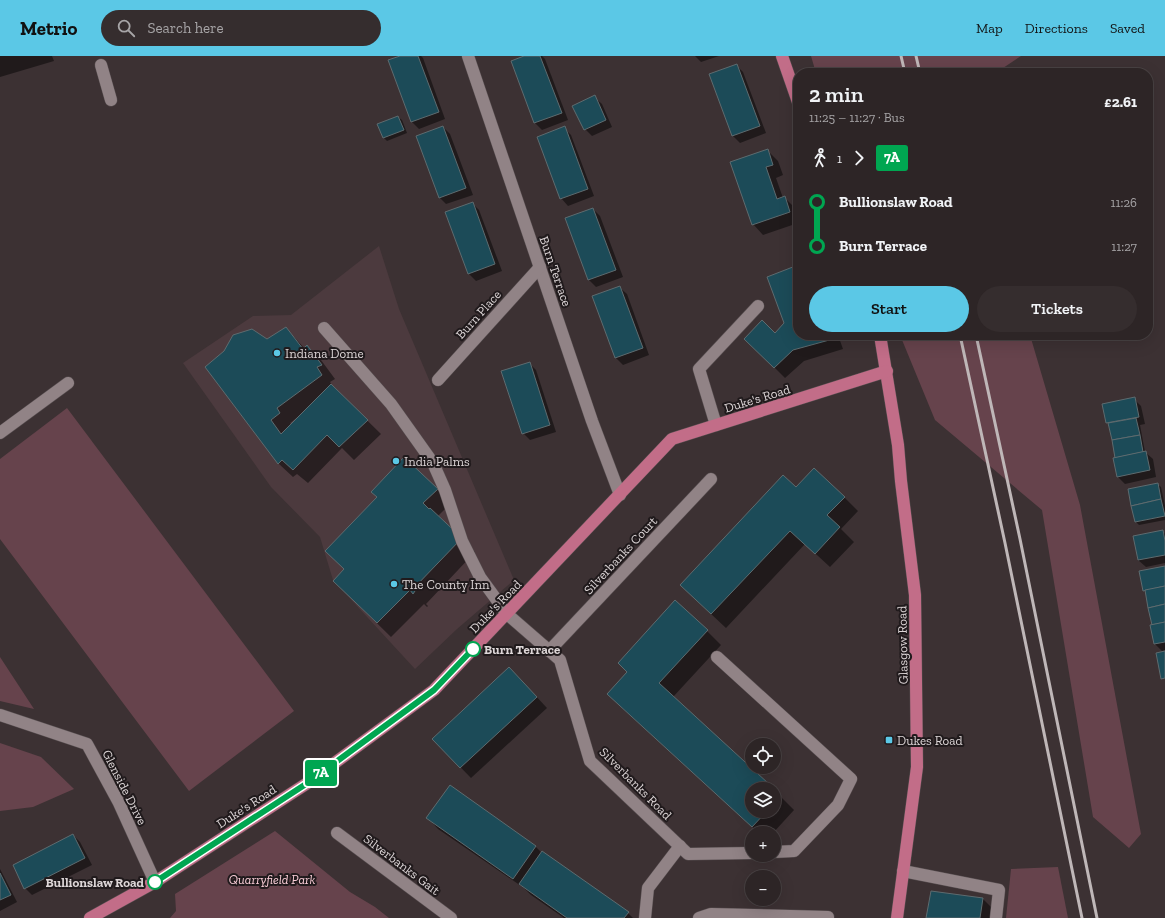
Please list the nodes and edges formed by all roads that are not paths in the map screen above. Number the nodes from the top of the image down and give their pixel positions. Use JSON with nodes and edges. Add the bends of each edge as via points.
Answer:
{"nodes":[{"id":1,"x":468,"y":56,"type":"edge"},
{"id":2,"x":782,"y":56,"type":"edge"},
{"id":3,"x":101,"y":65,"type":"dead end"},
{"id":4,"x":793,"y":88,"type":"edge"},
{"id":5,"x":111,"y":100,"type":"dead end"},
{"id":6,"x":540,"y":267,"type":"junction"},
{"id":7,"x":758,"y":306,"type":"dead end"},
{"id":8,"x":324,"y":328,"type":"dead end"},
{"id":9,"x":881,"y":340,"type":"edge"},
{"id":10,"x":887,"y":371,"type":"junction"},
{"id":11,"x":438,"y":380,"type":"dead end"},
{"id":12,"x":68,"y":383,"type":"dead end"},
{"id":13,"x":716,"y":424,"type":"junction"},
{"id":14,"x":0,"y":433,"type":"edge"},
{"id":15,"x":711,"y":479,"type":"dead end"},
{"id":16,"x":620,"y":495,"type":"junction"},
{"id":17,"x":507,"y":614,"type":"junction"},
{"id":18,"x":549,"y":651,"type":"junction"},
{"id":19,"x":717,"y":657,"type":"dead end"},
{"id":20,"x":0,"y":715,"type":"edge"},
{"id":21,"x":337,"y":833,"type":"dead end"},
{"id":22,"x":680,"y":846,"type":"junction"},
{"id":23,"x":781,"y":852,"type":"edge"},
{"id":24,"x":745,"y":853,"type":"edge"},
{"id":25,"x":903,"y":872,"type":"junction"},
{"id":26,"x":155,"y":882,"type":"junction"},
{"id":27,"x":828,"y":917,"type":"dead end"},
{"id":28,"x":90,"y":918,"type":"edge"},
{"id":29,"x":451,"y":918,"type":"edge"},
{"id":30,"x":645,"y":918,"type":"edge"},
{"id":31,"x":699,"y":918,"type":"edge"},
{"id":32,"x":897,"y":918,"type":"edge"},
{"id":33,"x":996,"y":918,"type":"edge"}],
"edges":[{"from":1,"to":6,"type":"street","name":"Burn Terrace"},
{"from":2,"to":4,"type":"main road"},
{"from":3,"to":5,"type":"street"},
{"from":6,"to":11,"type":"street","name":"Burn Place"},
{"from":6,"to":16,"type":"street","name":"Burn Terrace"},
{"from":7,"to":13,"type":"street","via":[[699,369]]},
{"from":8,"to":17,"type":"street","name":"Silverbanks Road","via":[[390,404],[433,464],[445,490],[462,541],[480,577]]},
{"from":9,"to":10,"type":"main road","name":"Glasgow Road"},
{"from":10,"to":13,"type":"main road","name":"Duke's Road"},
{"from":10,"to":25,"type":"main road","name":"Glasgow Road","via":[[915,595],[917,767]]},
{"from":12,"to":14,"type":"street"},
{"from":13,"to":16,"type":"main road","name":"Duke's Road","via":[[672,439]]},
{"from":15,"to":18,"type":"street","name":"Silverbanks Court"},
{"from":16,"to":17,"type":"main road","name":"Duke's Road"},
{"from":17,"to":18,"type":"street","name":"Silverbanks Road"},
{"from":17,"to":26,"type":"main road","name":"Duke's Road","via":[[434,690],[306,784]]},
{"from":18,"to":22,"type":"street","name":"Silverbanks Road","via":[[560,660],[590,761]]},
{"from":19,"to":23,"type":"street","via":[[851,779],[838,805],[794,851]]},
{"from":20,"to":26,"type":"street","name":"Glenside Drive","via":[[87,744]]},
{"from":21,"to":29,"type":"street","name":"Silverbanks Gait"},
{"from":22,"to":24,"type":"street","name":"Silverbanks Road","via":[[688,854]]},
{"from":22,"to":30,"type":"street","via":[[648,888]]},
{"from":25,"to":32,"type":"main road","name":"Glasgow Road"},
{"from":25,"to":33,"type":"street","via":[[999,890]]},
{"from":26,"to":28,"type":"main road","name":"Duke's Road"},
{"from":27,"to":31,"type":"street","via":[[711,914]]}]}
